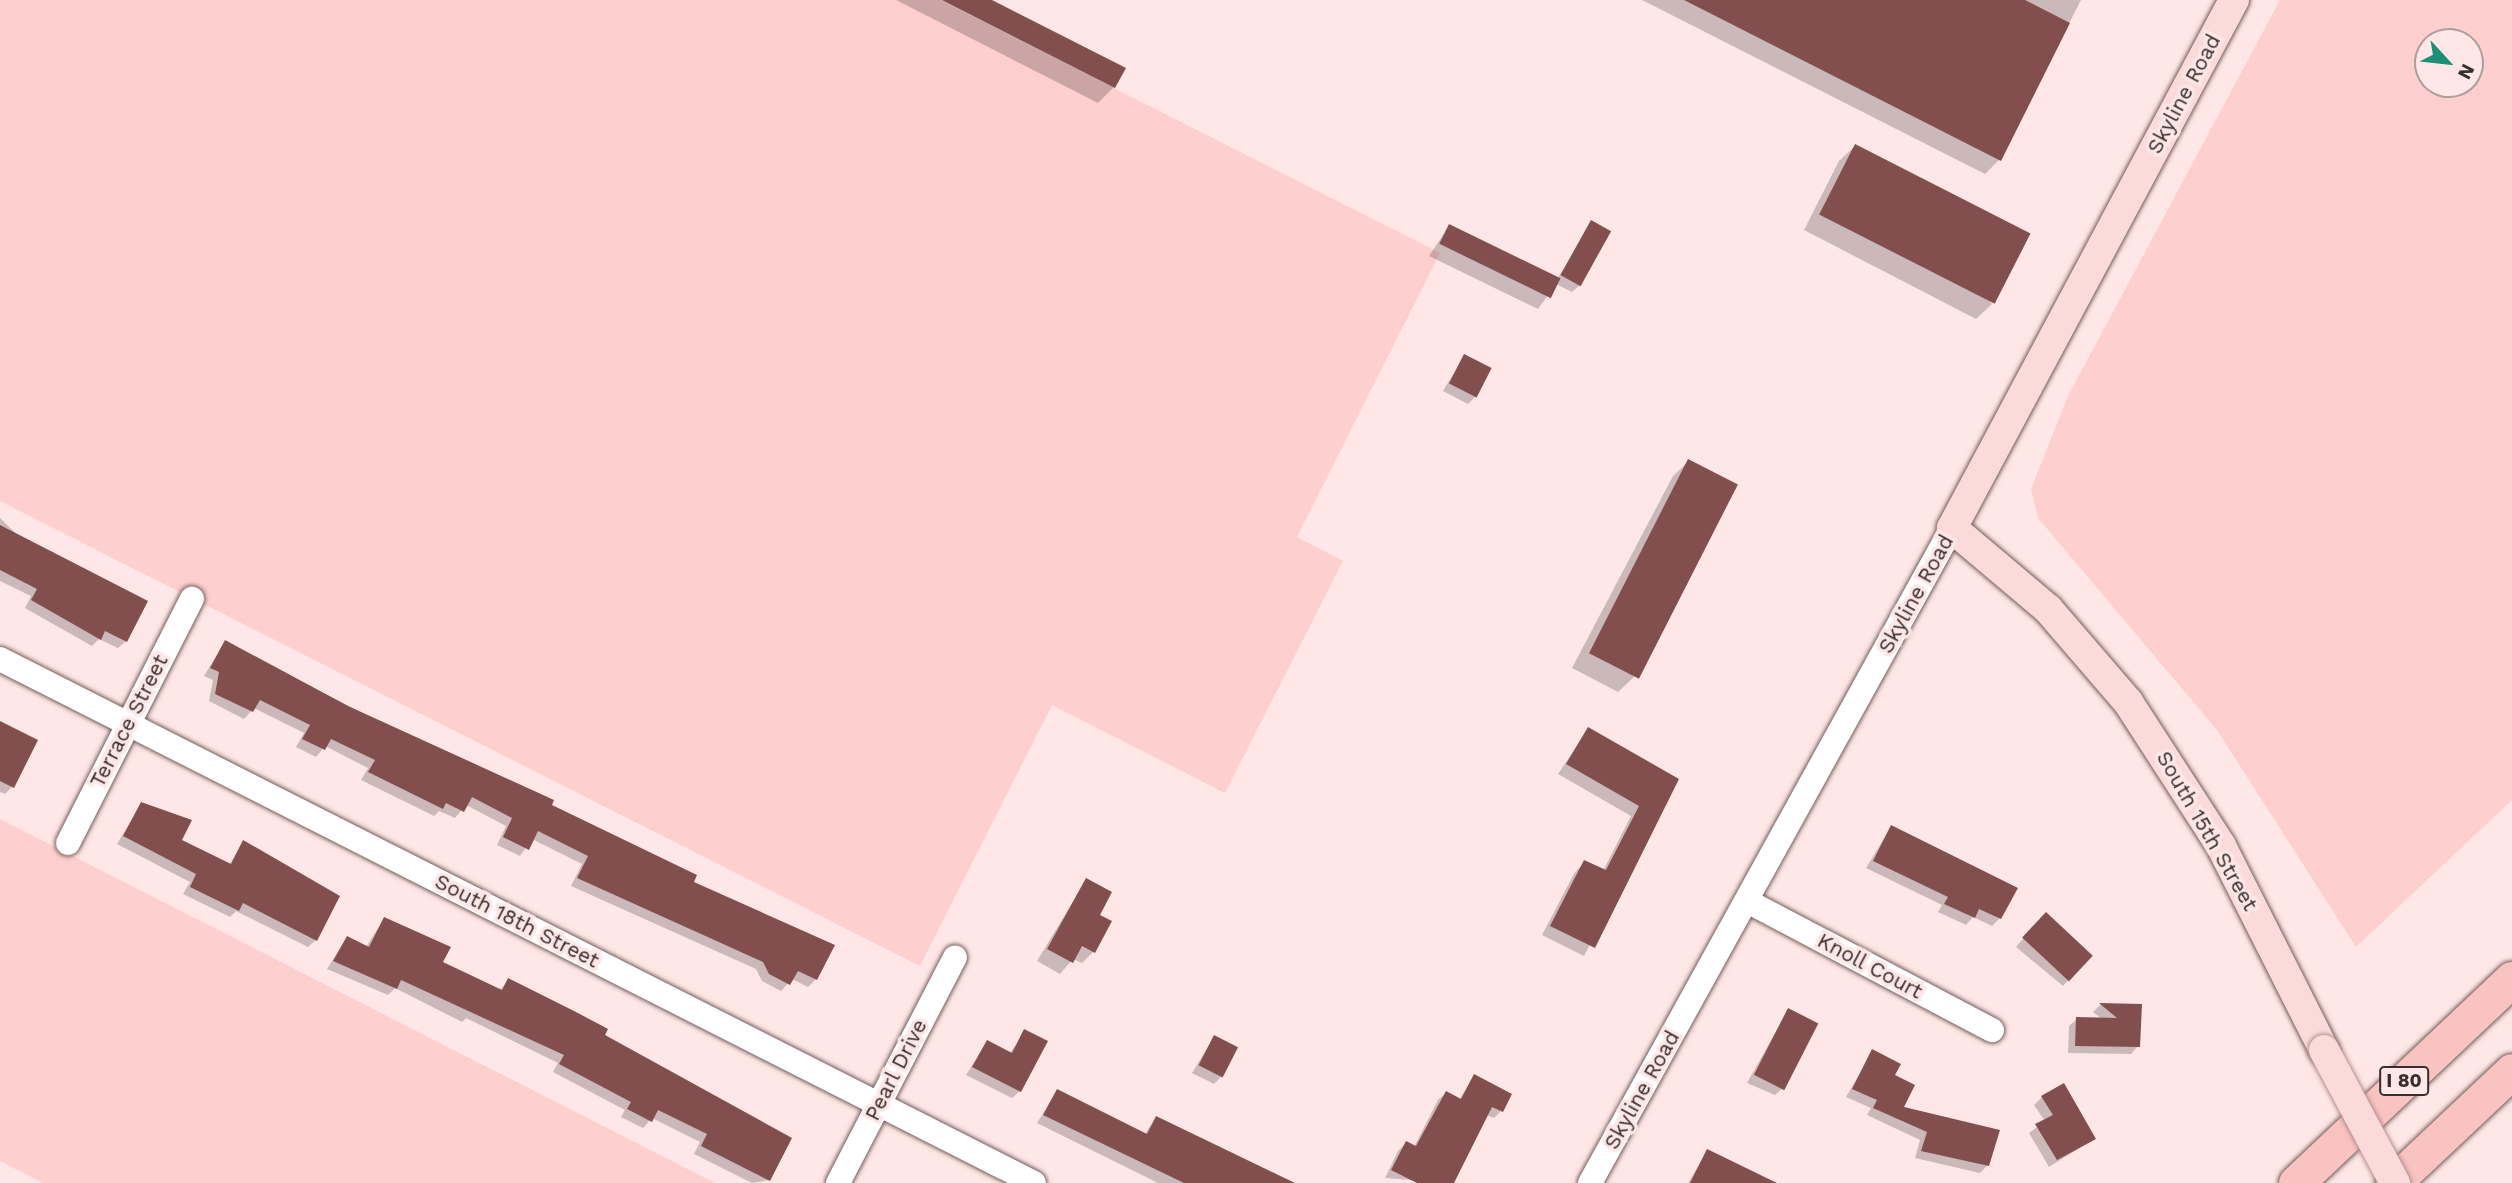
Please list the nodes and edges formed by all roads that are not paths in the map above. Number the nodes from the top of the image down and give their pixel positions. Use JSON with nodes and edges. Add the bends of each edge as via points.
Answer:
{"nodes":[{"id":1,"x":2234,"y":0,"type":"edge"},
{"id":2,"x":1952,"y":528,"type":"junction"},
{"id":3,"x":192,"y":599,"type":"dead end"},
{"id":4,"x":0,"y":659,"type":"edge"},
{"id":5,"x":127,"y":723,"type":"junction"},
{"id":6,"x":68,"y":843,"type":"dead end"},
{"id":7,"x":1748,"y":901,"type":"junction"},
{"id":8,"x":955,"y":957,"type":"dead end"},
{"id":9,"x":2512,"y":979,"type":"edge"},
{"id":10,"x":1992,"y":1030,"type":"dead end"},
{"id":11,"x":2512,"y":1070,"type":"edge"},
{"id":12,"x":879,"y":1104,"type":"junction"},
{"id":13,"x":838,"y":1183,"type":"edge"},
{"id":14,"x":1034,"y":1183,"type":"edge"},
{"id":15,"x":1590,"y":1183,"type":"edge"},
{"id":16,"x":2296,"y":1183,"type":"edge"},
{"id":17,"x":2394,"y":1183,"type":"edge"}],
"edges":[{"from":1,"to":2,"type":"main road","name":"Skyline Road"},
{"from":2,"to":7,"type":"street","name":"Skyline Road"},
{"from":2,"to":17,"type":"main road","name":"South 15th Street","bridge":true,"via":[[2048,609],[2128,702],[2221,846]]},
{"from":3,"to":5,"type":"street","name":"Terrace Street"},
{"from":4,"to":5,"type":"street","name":"South 18th Street"},
{"from":5,"to":6,"type":"street","name":"Terrace Street"},
{"from":5,"to":12,"type":"street","name":"South 18th Street"},
{"from":7,"to":10,"type":"street","name":"Knoll Court"},
{"from":7,"to":15,"type":"street","name":"Skyline Road"},
{"from":8,"to":12,"type":"street","name":"Pearl Drive"},
{"from":9,"to":16,"type":"highway","number":"I 80"},
{"from":11,"to":17,"type":"highway"},
{"from":12,"to":13,"type":"street","name":"Pearl Drive"},
{"from":12,"to":14,"type":"street","name":"South 18th Street"}]}
